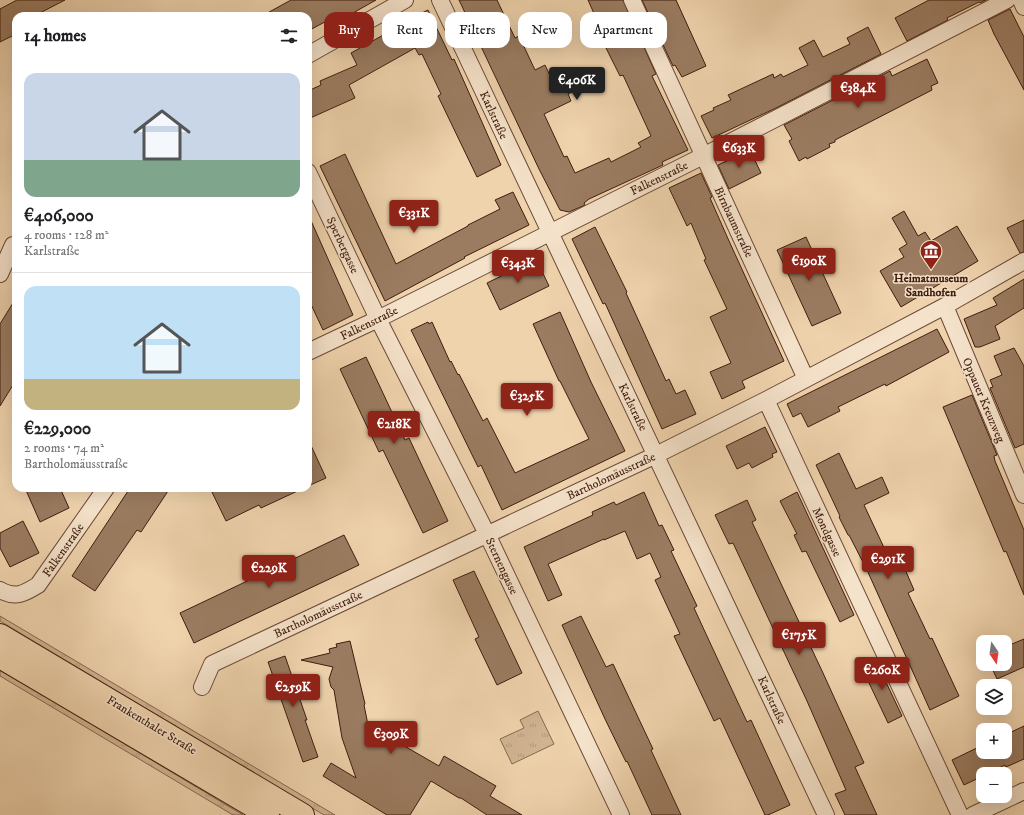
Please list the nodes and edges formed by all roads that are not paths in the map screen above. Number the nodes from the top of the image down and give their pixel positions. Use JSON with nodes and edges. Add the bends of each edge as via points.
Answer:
{"nodes":[{"id":1,"x":405,"y":0,"type":"edge"},
{"id":2,"x":440,"y":0,"type":"edge"},
{"id":3,"x":632,"y":0,"type":"edge"},
{"id":4,"x":1007,"y":0,"type":"edge"},
{"id":5,"x":1021,"y":0,"type":"edge"},
{"id":6,"x":1024,"y":7,"type":"edge"},
{"id":7,"x":312,"y":53,"type":"edge"},
{"id":8,"x":704,"y":156,"type":"junction"},
{"id":9,"x":312,"y":180,"type":"edge"},
{"id":10,"x":549,"y":233,"type":"junction"},
{"id":11,"x":10,"y":240,"type":"edge"},
{"id":12,"x":1024,"y":261,"type":"edge"},
{"id":13,"x":0,"y":274,"type":"edge"},
{"id":14,"x":945,"y":306,"type":"junction"},
{"id":15,"x":378,"y":319,"type":"junction"},
{"id":16,"x":312,"y":350,"type":"edge"},
{"id":17,"x":806,"y":379,"type":"junction"},
{"id":18,"x":766,"y":400,"type":"junction"},
{"id":19,"x":656,"y":455,"type":"junction"},
{"id":20,"x":103,"y":492,"type":"edge"},
{"id":21,"x":1024,"y":494,"type":"edge"},
{"id":22,"x":488,"y":534,"type":"junction"},
{"id":23,"x":4,"y":593,"type":"edge"},
{"id":24,"x":0,"y":635,"type":"edge"},
{"id":25,"x":0,"y":657,"type":"edge"},
{"id":26,"x":202,"y":687,"type":"dead end"},
{"id":27,"x":1024,"y":791,"type":"edge"},
{"id":28,"x":268,"y":815,"type":"edge"},
{"id":29,"x":303,"y":815,"type":"edge"},
{"id":30,"x":621,"y":815,"type":"edge"},
{"id":31,"x":826,"y":815,"type":"edge"},
{"id":32,"x":960,"y":815,"type":"edge"},
{"id":33,"x":973,"y":815,"type":"edge"}],
"edges":[{"from":1,"to":7,"type":"street"},
{"from":2,"to":10,"type":"street","name":"Karlstraße"},
{"from":3,"to":8,"type":"street","name":"Birnbaumstraße"},
{"from":4,"to":8,"type":"street","name":"Falkenstraße"},
{"from":5,"to":6,"type":"street"},
{"from":8,"to":10,"type":"street","name":"Falkenstraße"},
{"from":8,"to":17,"type":"street","name":"Birnbaumstraße"},
{"from":9,"to":15,"type":"street","name":"Sperbergasse"},
{"from":10,"to":15,"type":"street","name":"Falkenstraße"},
{"from":10,"to":19,"type":"street","name":"Karlstraße"},
{"from":11,"to":13,"type":"street"},
{"from":12,"to":14,"type":"street","name":"Bartholomäusstraße"},
{"from":14,"to":17,"type":"street","name":"Bartholomäusstraße"},
{"from":14,"to":21,"type":"street","name":"Oppauer Kreuzweg"},
{"from":15,"to":16,"type":"street","name":"Falkenstraße"},
{"from":15,"to":22,"type":"street","name":"Sternengasse"},
{"from":17,"to":18,"type":"street","name":"Bartholomäusstraße"},
{"from":18,"to":19,"type":"street","name":"Bartholomäusstraße"},
{"from":18,"to":32,"type":"street","name":"Mondgasse"},
{"from":19,"to":22,"type":"street","name":"Bartholomäusstraße"},
{"from":19,"to":31,"type":"street","name":"Karlstraße"},
{"from":20,"to":23,"type":"street","name":"Falkenstraße","via":[[38,585],[23,594]]},
{"from":22,"to":26,"type":"street","name":"Bartholomäusstraße","via":[[212,664]]},
{"from":22,"to":30,"type":"street","name":"Sternengasse"},
{"from":24,"to":29,"type":"main road","name":"Frankenthaler Straße"},
{"from":25,"to":28,"type":"main road","name":"Frankenthaler Straße"},
{"from":27,"to":33,"type":"street"}]}
